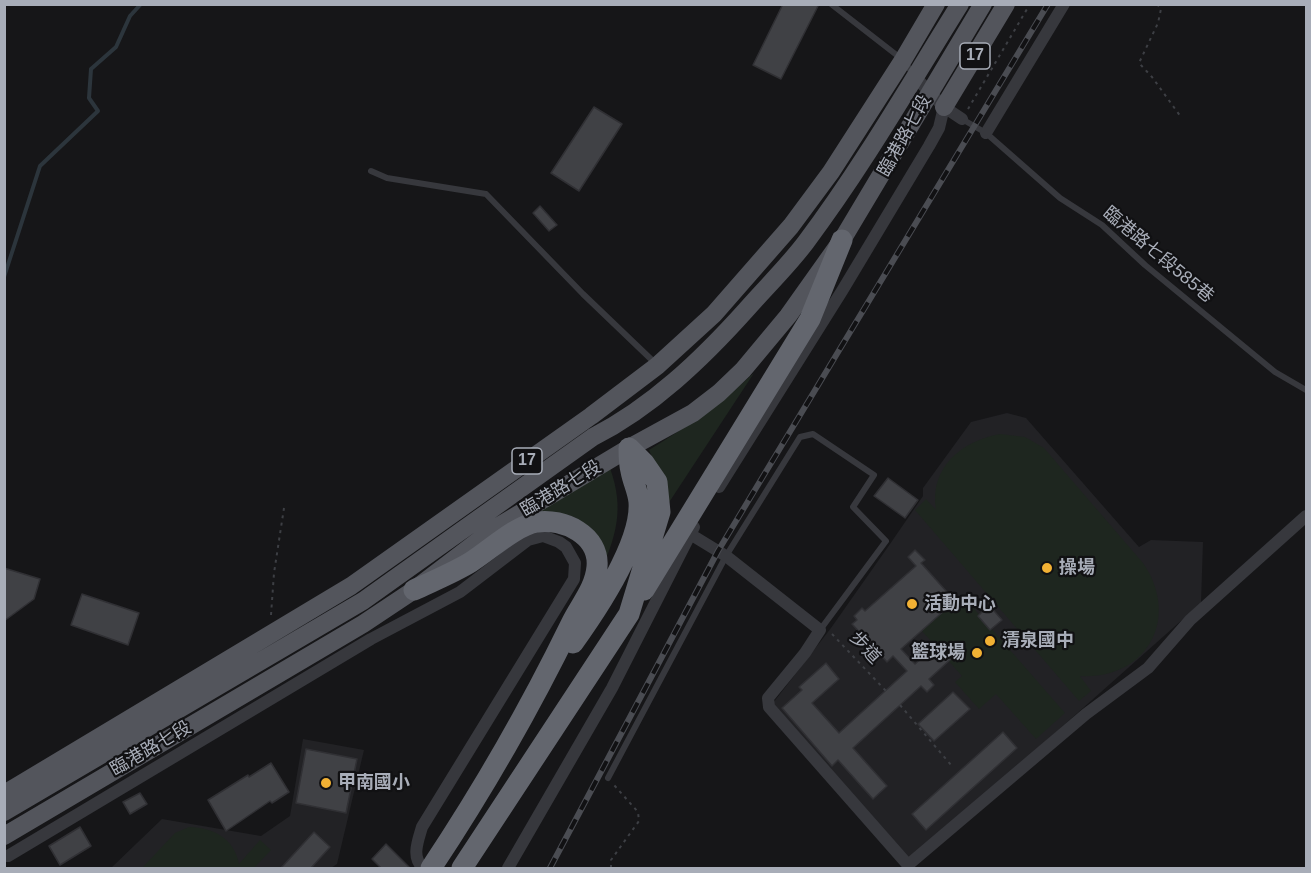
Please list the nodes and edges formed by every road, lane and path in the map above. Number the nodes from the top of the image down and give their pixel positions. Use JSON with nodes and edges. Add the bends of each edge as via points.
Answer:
{"nodes":[{"id":1,"x":831,"y":4,"type":"edge"},
{"id":2,"x":936,"y":4,"type":"edge"},
{"id":3,"x":960,"y":4,"type":"edge"},
{"id":4,"x":983,"y":4,"type":"edge"},
{"id":5,"x":1006,"y":4,"type":"edge"},
{"id":6,"x":1030,"y":4,"type":"edge"},
{"id":7,"x":1064,"y":4,"type":"edge"},
{"id":8,"x":1157,"y":4,"type":"edge"},
{"id":9,"x":903,"y":60,"type":"junction"},
{"id":10,"x":916,"y":78,"type":"junction"},
{"id":11,"x":929,"y":92,"type":"junction"},
{"id":12,"x":944,"y":107,"type":"junction"},
{"id":13,"x":1181,"y":117,"type":"dead end"},
{"id":14,"x":962,"y":120,"type":"junction"},
{"id":15,"x":986,"y":133,"type":"junction"},
{"id":16,"x":371,"y":171,"type":"dead end"},
{"id":17,"x":842,"y":240,"type":"junction"},
{"id":18,"x":657,"y":366,"type":"junction"},
{"id":19,"x":1306,"y":390,"type":"edge"},
{"id":20,"x":617,"y":425,"type":"junction"},
{"id":21,"x":629,"y":448,"type":"junction"},
{"id":22,"x":284,"y":508,"type":"dead end"},
{"id":23,"x":1306,"y":516,"type":"edge"},
{"id":24,"x":690,"y":534,"type":"junction"},
{"id":25,"x":726,"y":556,"type":"junction"},
{"id":26,"x":351,"y":586,"type":"junction"},
{"id":27,"x":414,"y":590,"type":"junction"},
{"id":28,"x":363,"y":601,"type":"junction"},
{"id":29,"x":629,"y":614,"type":"junction"},
{"id":30,"x":820,"y":630,"type":"junction"},
{"id":31,"x":275,"y":632,"type":"junction"},
{"id":32,"x":886,"y":691,"type":"dead end"},
{"id":33,"x":538,"y":692,"type":"junction"},
{"id":34,"x":900,"y":705,"type":"dead end"},
{"id":35,"x":951,"y":765,"type":"dead end"},
{"id":36,"x":608,"y":778,"type":"joint"},
{"id":37,"x":4,"y":794,"type":"edge"},
{"id":38,"x":4,"y":812,"type":"edge"},
{"id":39,"x":4,"y":836,"type":"edge"},
{"id":40,"x":4,"y":856,"type":"edge"},
{"id":41,"x":910,"y":867,"type":"edge"},
{"id":42,"x":423,"y":868,"type":"edge"},
{"id":43,"x":432,"y":868,"type":"edge"},
{"id":44,"x":462,"y":868,"type":"edge"},
{"id":45,"x":508,"y":868,"type":"edge"},
{"id":46,"x":611,"y":868,"type":"edge"}],
"edges":[{"from":1,"to":9,"type":"lane"},
{"from":2,"to":9,"type":"main road","name":"臨港路七段","number":"17"},
{"from":3,"to":10,"type":"main road","name":"臨港路七段","number":"17"},
{"from":4,"to":11,"type":"main road","name":"臨港路七段","number":"17"},
{"from":5,"to":12,"type":"main road","name":"臨港路七段","number":"17"},
{"from":6,"to":14,"type":"path"},
{"from":7,"to":15,"type":"street"},
{"from":8,"to":13,"type":"path","via":[[1161,9],[1158,22],[1139,63]]},
{"from":9,"to":10,"type":"lane"},
{"from":9,"to":18,"type":"main road","name":"臨港路七段","number":"17","via":[[791,226],[714,314]]},
{"from":10,"to":11,"type":"street"},
{"from":10,"to":20,"type":"main road","name":"臨港路七段","number":"17","via":[[805,243],[684,374]]},
{"from":11,"to":12,"type":"street"},
{"from":11,"to":17,"type":"main road","name":"臨港路七段","number":"17"},
{"from":12,"to":14,"type":"street"},
{"from":12,"to":24,"type":"street","via":[[929,146]]},
{"from":14,"to":15,"type":"lane","name":"臨港路七段585巷"},
{"from":15,"to":19,"type":"lane","name":"臨港路七段585巷","via":[[1060,198],[1102,225],[1275,372]]},
{"from":16,"to":18,"type":"lane","via":[[387,178],[486,194]]},
{"from":17,"to":21,"type":"main road","name":"臨港路七段","number":"17","via":[[788,316],[743,370],[693,413]]},
{"from":17,"to":29,"type":"highway","via":[[810,320]]},
{"from":18,"to":26,"type":"main road","name":"臨港路七段","number":"17"},
{"from":20,"to":21,"type":"main road"},
{"from":20,"to":28,"type":"main road","name":"臨港路七段","number":"17","via":[[593,437]]},
{"from":21,"to":27,"type":"main road","name":"臨港路七段","number":"17","via":[[494,529]]},
{"from":21,"to":29,"type":"highway","via":[[657,482],[660,512]]},
{"from":21,"to":33,"type":"highway","via":[[639,504],[629,546],[589,621]]},
{"from":22,"to":31,"type":"path","via":[[270,609]]},
{"from":23,"to":41,"type":"street","via":[[1190,620],[1148,668],[1086,714]]},
{"from":24,"to":25,"type":"street"},
{"from":24,"to":45,"type":"street","via":[[612,688]]},
{"from":25,"to":30,"type":"street"},
{"from":25,"to":30,"type":"lane","via":[[800,437],[813,434],[874,475],[853,507],[886,541]]},
{"from":25,"to":36,"type":"lane"},
{"from":26,"to":28,"type":"main road"},
{"from":26,"to":31,"type":"main road","name":"臨港路七段","number":"17"},
{"from":27,"to":33,"type":"highway","via":[[470,563],[533,523],[556,522],[579,531],[596,556],[592,589]]},
{"from":27,"to":39,"type":"main road","name":"臨港路七段","number":"17"},
{"from":28,"to":38,"type":"main road","name":"臨港路七段","number":"17"},
{"from":29,"to":44,"type":"highway"},
{"from":30,"to":32,"type":"path","name":"步道","via":[[834,634]]},
{"from":30,"to":41,"type":"street","via":[[768,698],[770,707]]},
{"from":31,"to":37,"type":"main road","name":"臨港路七段","number":"17"},
{"from":33,"to":43,"type":"highway"},
{"from":34,"to":35,"type":"path"},
{"from":36,"to":46,"type":"path","via":[[638,812],[639,821],[611,860]]},
{"from":40,"to":42,"type":"street","via":[[371,639],[460,592],[528,540],[551,538],[572,555],[574,579],[422,827],[416,849]]}]}
